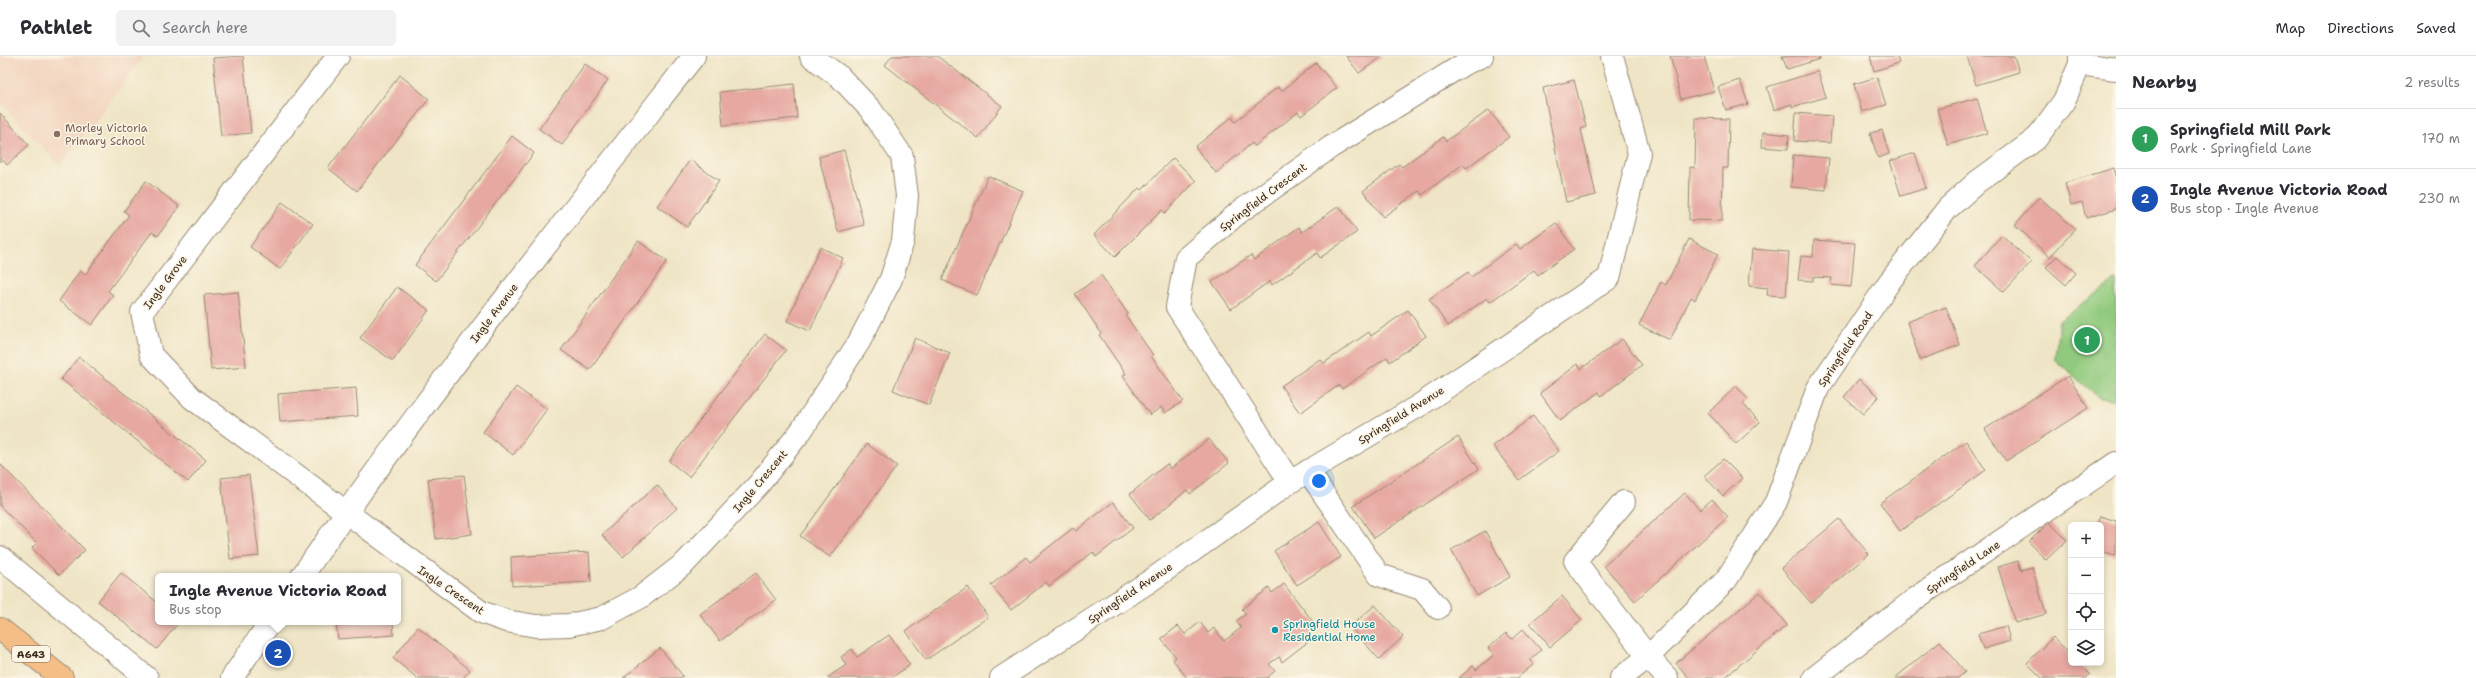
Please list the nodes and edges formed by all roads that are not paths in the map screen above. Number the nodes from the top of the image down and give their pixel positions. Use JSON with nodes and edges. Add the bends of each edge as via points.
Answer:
{"nodes":[{"id":1,"x":338,"y":56,"type":"edge"},
{"id":2,"x":694,"y":56,"type":"edge"},
{"id":3,"x":811,"y":56,"type":"edge"},
{"id":4,"x":1482,"y":56,"type":"edge"},
{"id":5,"x":1612,"y":56,"type":"edge"},
{"id":6,"x":2080,"y":60,"type":"edge"},
{"id":7,"x":2116,"y":69,"type":"edge"},
{"id":8,"x":2116,"y":463,"type":"edge"},
{"id":9,"x":1299,"y":476,"type":"junction"},
{"id":10,"x":1624,"y":502,"type":"dead end"},
{"id":11,"x":346,"y":512,"type":"junction"},
{"id":12,"x":0,"y":557,"type":"edge"},
{"id":13,"x":304,"y":573,"type":"edge"},
{"id":14,"x":1438,"y":608,"type":"dead end"},
{"id":15,"x":268,"y":625,"type":"edge"},
{"id":16,"x":0,"y":629,"type":"edge"},
{"id":17,"x":1648,"y":657,"type":"junction"},
{"id":18,"x":62,"y":678,"type":"edge"},
{"id":19,"x":147,"y":678,"type":"edge"},
{"id":20,"x":232,"y":678,"type":"edge"},
{"id":21,"x":1001,"y":678,"type":"edge"},
{"id":22,"x":1621,"y":678,"type":"edge"},
{"id":23,"x":1668,"y":678,"type":"edge"},
{"id":24,"x":1814,"y":678,"type":"edge"}],
"edges":[{"from":1,"to":11,"type":"street","name":"Ingle Grove","via":[[142,312],[151,355],[192,398]]},
{"from":2,"to":11,"type":"street","name":"Ingle Avenue","via":[[545,245]]},
{"from":3,"to":11,"type":"street","name":"Ingle Crescent","via":[[840,77],[871,110],[902,156],[907,196],[903,241],[890,278],[859,342],[801,431],[759,484],[685,564],[641,597],[602,618],[569,625],[536,626],[506,621],[481,612]]},
{"from":4,"to":9,"type":"street","name":"Springfield Crescent","via":[[1464,64],[1331,147],[1238,213],[1186,258],[1177,307]]},
{"from":5,"to":9,"type":"street","name":"Springfield Avenue","via":[[1639,153],[1609,278],[1420,405]]},
{"from":6,"to":7,"type":"street"},
{"from":6,"to":17,"type":"street","name":"Springfield Road","via":[[2064,101],[2036,139],[1977,182],[1948,208],[1890,281],[1818,388],[1776,502],[1726,580]]},
{"from":8,"to":24,"type":"street","name":"Springfield Lane","via":[[1915,599]]},
{"from":9,"to":14,"type":"street","name":"Springfield Crescent","via":[[1379,575],[1422,588]]},
{"from":9,"to":21,"type":"street","name":"Springfield Avenue","via":[[1150,581]]},
{"from":10,"to":17,"type":"street","via":[[1575,561]]},
{"from":11,"to":13,"type":"street","name":"Ingle Avenue"},
{"from":12,"to":19,"type":"street"},
{"from":15,"to":20,"type":"street"},
{"from":16,"to":18,"type":"main road","number":"A643"},
{"from":17,"to":22,"type":"street","name":"Springfield Road"},
{"from":17,"to":23,"type":"street"}]}
